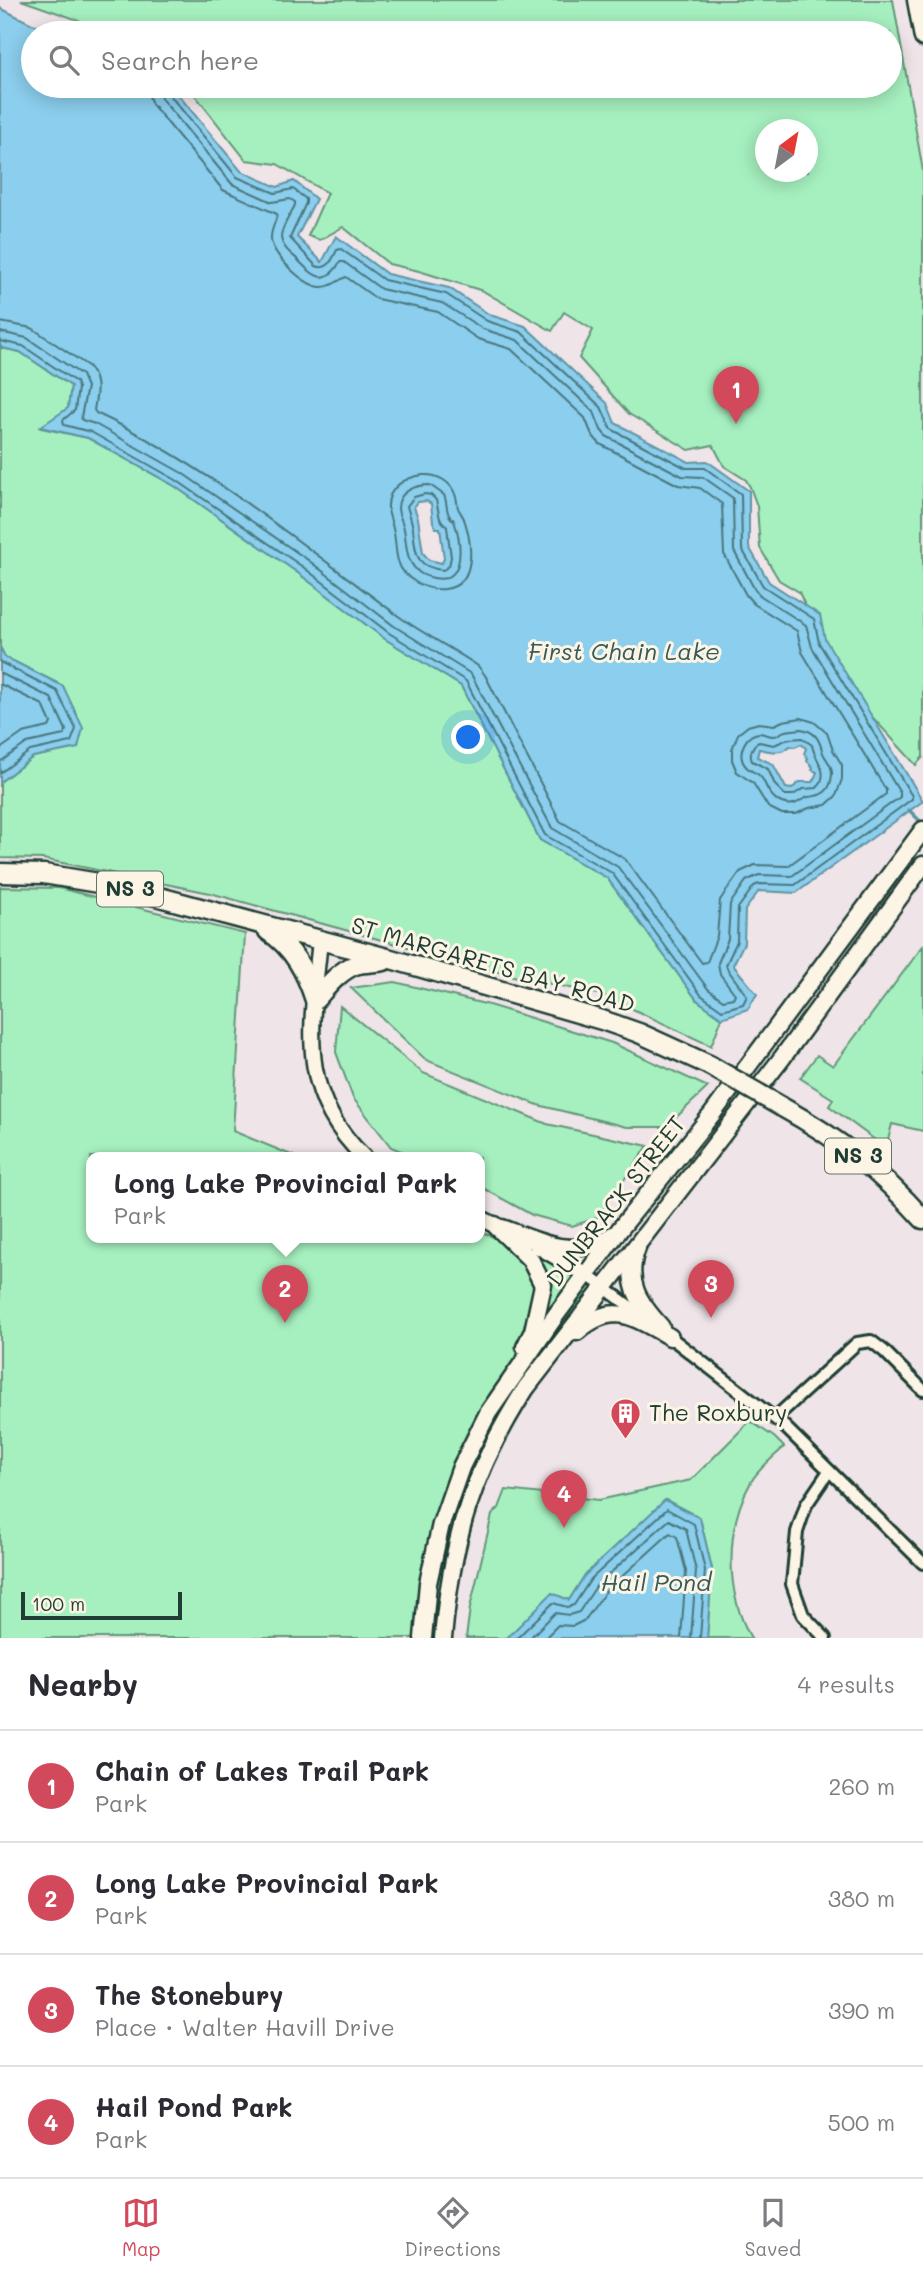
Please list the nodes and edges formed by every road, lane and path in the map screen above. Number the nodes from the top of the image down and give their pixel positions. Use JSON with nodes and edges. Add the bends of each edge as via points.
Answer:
{"nodes":[{"id":1,"x":916,"y":0,"type":"edge"},
{"id":2,"x":923,"y":38,"type":"edge"},
{"id":3,"x":923,"y":830,"type":"edge"},
{"id":4,"x":923,"y":864,"type":"edge"},
{"id":5,"x":0,"y":873,"type":"edge"},
{"id":6,"x":256,"y":925,"type":"junction"},
{"id":7,"x":320,"y":940,"type":"junction"},
{"id":8,"x":391,"y":960,"type":"junction"},
{"id":9,"x":314,"y":1000,"type":"junction"},
{"id":10,"x":360,"y":1152,"type":"edge"},
{"id":11,"x":923,"y":1219,"type":"edge"},
{"id":12,"x":485,"y":1220,"type":"edge"},
{"id":13,"x":495,"y":1225,"type":"junction"},
{"id":14,"x":620,"y":1229,"type":"junction"},
{"id":15,"x":642,"y":1237,"type":"junction"},
{"id":16,"x":587,"y":1275,"type":"junction"},
{"id":17,"x":605,"y":1286,"type":"junction"},
{"id":18,"x":670,"y":1337,"type":"junction"},
{"id":19,"x":557,"y":1350,"type":"junction"},
{"id":20,"x":514,"y":1375,"type":"junction"},
{"id":21,"x":923,"y":1390,"type":"edge"},
{"id":22,"x":775,"y":1418,"type":"junction"},
{"id":23,"x":829,"y":1471,"type":"junction"},
{"id":24,"x":923,"y":1563,"type":"edge"},
{"id":25,"x":423,"y":1638,"type":"edge"},
{"id":26,"x":443,"y":1638,"type":"edge"},
{"id":27,"x":825,"y":1638,"type":"edge"}],
"edges":[{"from":1,"to":2,"type":"main road"},
{"from":3,"to":14,"type":"main road","name":"DUNBRACK STREET","via":[[713,1113]]},
{"from":4,"to":15,"type":"main road","name":"DUNBRACK STREET","via":[[758,1090]]},
{"from":5,"to":6,"type":"main road","name":"ST MARGARETS BAY ROAD","number":"NS 3","via":[[44,874],[122,887]]},
{"from":6,"to":7,"type":"main road","name":"ST MARGARETS BAY ROAD","number":"NS 3"},
{"from":6,"to":9,"type":"main road","via":[[275,935],[296,958]]},
{"from":7,"to":8,"type":"main road","name":"ST MARGARETS BAY ROAD","number":"NS 3"},
{"from":7,"to":9,"type":"street"},
{"from":8,"to":9,"type":"main road","via":[[356,964]]},
{"from":8,"to":11,"type":"main road","name":"ST MARGARETS BAY ROAD","number":"NS 3","bridge":true,"via":[[602,1020],[709,1065],[816,1126],[891,1183]]},
{"from":9,"to":10,"type":"street","via":[[311,1042],[318,1085],[336,1124]]},
{"from":12,"to":13,"type":"street"},
{"from":13,"to":14,"type":"main road","via":[[565,1249],[596,1245]]},
{"from":13,"to":16,"type":"street"},
{"from":13,"to":20,"type":"main road","via":[[530,1259],[542,1285],[533,1332]]},
{"from":14,"to":16,"type":"main road","name":"DUNBRACK STREET"},
{"from":15,"to":17,"type":"main road","name":"DUNBRACK STREET"},
{"from":15,"to":18,"type":"main road","via":[[634,1256],[634,1286],[644,1308]]},
{"from":16,"to":17,"type":"street"},
{"from":16,"to":20,"type":"main road","name":"DUNBRACK STREET"},
{"from":17,"to":18,"type":"street"},
{"from":17,"to":19,"type":"main road","name":"DUNBRACK STREET"},
{"from":18,"to":19,"type":"main road","via":[[635,1319],[607,1314],[585,1324]]},
{"from":18,"to":22,"type":"street"},
{"from":19,"to":26,"type":"main road","name":"DUNBRACK STREET","via":[[510,1413],[469,1498],[447,1588]]},
{"from":20,"to":25,"type":"main road","name":"DUNBRACK STREET","via":[[479,1430],[454,1485],[431,1563]]},
{"from":21,"to":22,"type":"street","via":[[871,1341],[857,1343]]},
{"from":22,"to":23,"type":"street"},
{"from":23,"to":24,"type":"street"},
{"from":23,"to":27,"type":"street","via":[[806,1505],[797,1532],[792,1584],[803,1615]]}]}
